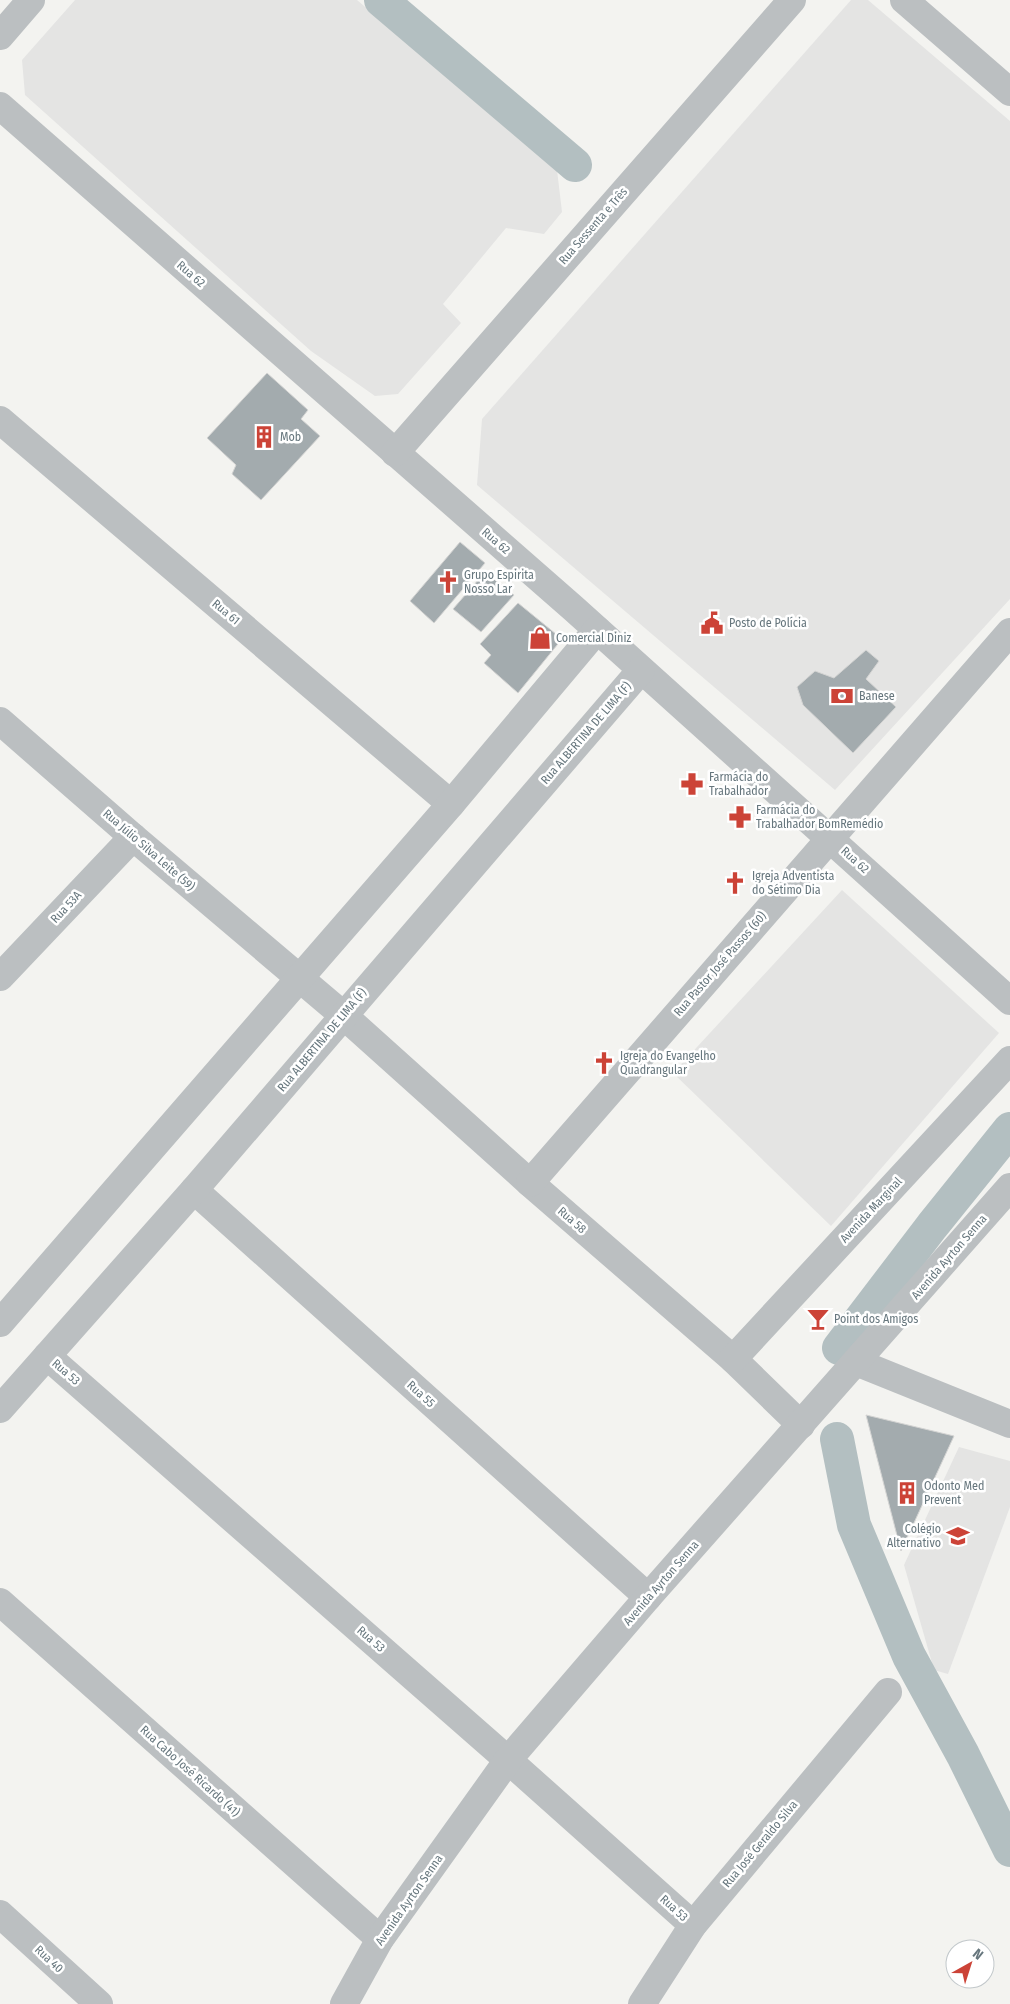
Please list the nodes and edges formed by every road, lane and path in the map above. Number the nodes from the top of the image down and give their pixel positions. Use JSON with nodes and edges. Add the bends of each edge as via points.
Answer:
{"nodes":[{"id":1,"x":32,"y":0,"type":"edge"},
{"id":2,"x":792,"y":0,"type":"edge"},
{"id":3,"x":904,"y":0,"type":"edge"},
{"id":4,"x":0,"y":36,"type":"edge"},
{"id":5,"x":1010,"y":92,"type":"edge"},
{"id":6,"x":0,"y":106,"type":"edge"},
{"id":7,"x":0,"y":420,"type":"edge"},
{"id":8,"x":395,"y":453,"type":"junction"},
{"id":9,"x":597,"y":630,"type":"junction"},
{"id":10,"x":1010,"y":632,"type":"edge"},
{"id":11,"x":641,"y":670,"type":"junction"},
{"id":12,"x":0,"y":721,"type":"edge"},
{"id":13,"x":451,"y":804,"type":"junction"},
{"id":14,"x":133,"y":837,"type":"junction"},
{"id":15,"x":830,"y":837,"type":"junction"},
{"id":16,"x":0,"y":977,"type":"edge"},
{"id":17,"x":299,"y":978,"type":"junction"},
{"id":18,"x":1010,"y":1000,"type":"edge"},
{"id":19,"x":343,"y":1015,"type":"junction"},
{"id":20,"x":1010,"y":1060,"type":"edge"},
{"id":21,"x":530,"y":1183,"type":"junction"},
{"id":22,"x":1010,"y":1187,"type":"edge"},
{"id":23,"x":194,"y":1190,"type":"junction"},
{"id":24,"x":0,"y":1324,"type":"edge"},
{"id":25,"x":47,"y":1356,"type":"junction"},
{"id":26,"x":733,"y":1359,"type":"junction"},
{"id":27,"x":856,"y":1362,"type":"junction"},
{"id":28,"x":0,"y":1409,"type":"edge"},
{"id":29,"x":1010,"y":1424,"type":"edge"},
{"id":30,"x":801,"y":1425,"type":"junction"},
{"id":31,"x":648,"y":1597,"type":"junction"},
{"id":32,"x":0,"y":1602,"type":"edge"},
{"id":33,"x":888,"y":1692,"type":"dead end"},
{"id":34,"x":508,"y":1760,"type":"junction"},
{"id":35,"x":0,"y":1914,"type":"edge"},
{"id":36,"x":693,"y":1925,"type":"junction"},
{"id":37,"x":380,"y":1939,"type":"junction"},
{"id":38,"x":99,"y":2004,"type":"edge"},
{"id":39,"x":344,"y":2004,"type":"edge"},
{"id":40,"x":642,"y":2004,"type":"edge"}],
"edges":[{"from":1,"to":4,"type":"street"},
{"from":2,"to":8,"type":"street","name":"Rua Sessenta e Três"},
{"from":3,"to":5,"type":"street"},
{"from":6,"to":8,"type":"street","name":"Rua 62"},
{"from":7,"to":13,"type":"street","name":"Rua 61"},
{"from":8,"to":9,"type":"street","name":"Rua 62"},
{"from":9,"to":11,"type":"street","name":"Rua 62"},
{"from":9,"to":13,"type":"street"},
{"from":10,"to":15,"type":"street","name":"Rua Pastor José Passos (60)"},
{"from":11,"to":15,"type":"street","name":"Rua 62"},
{"from":11,"to":19,"type":"street","name":"Rua ALBERTINA DE LIMA (F)"},
{"from":12,"to":14,"type":"street","name":"Rua Júlio Silva Leite (59)"},
{"from":13,"to":17,"type":"street"},
{"from":14,"to":16,"type":"street","name":"Rua 53A"},
{"from":14,"to":17,"type":"street","name":"Rua Júlio Silva Leite (59)"},
{"from":15,"to":18,"type":"street","name":"Rua 62"},
{"from":15,"to":21,"type":"street","name":"Rua Pastor José Passos (60)"},
{"from":17,"to":19,"type":"street","name":"Rua Júlio Silva Leite (59)"},
{"from":17,"to":24,"type":"street"},
{"from":19,"to":21,"type":"street","name":"Rua 58"},
{"from":19,"to":23,"type":"street","name":"Rua ALBERTINA DE LIMA (F)"},
{"from":20,"to":26,"type":"street","name":"Avenida Marginal"},
{"from":21,"to":26,"type":"street","name":"Rua 58"},
{"from":22,"to":27,"type":"street","name":"Avenida Ayrton Senna"},
{"from":23,"to":25,"type":"street","name":"Rua ALBERTINA DE LIMA (F)"},
{"from":23,"to":31,"type":"street","name":"Rua 55"},
{"from":25,"to":28,"type":"street","name":"Rua ALBERTINA DE LIMA (F)"},
{"from":25,"to":34,"type":"street","name":"Rua 53"},
{"from":26,"to":30,"type":"street","name":"Rua 58"},
{"from":27,"to":29,"type":"street"},
{"from":27,"to":30,"type":"street","name":"Avenida Ayrton Senna"},
{"from":30,"to":31,"type":"street","name":"Avenida Ayrton Senna"},
{"from":31,"to":34,"type":"street","name":"Avenida Ayrton Senna"},
{"from":32,"to":37,"type":"street","name":"Rua Cabo José Ricardo (41)"},
{"from":33,"to":36,"type":"street","name":"Rua José Geraldo Silva"},
{"from":34,"to":36,"type":"street","name":"Rua 53"},
{"from":34,"to":37,"type":"street","name":"Avenida Ayrton Senna"},
{"from":35,"to":38,"type":"street","name":"Rua 40"},
{"from":36,"to":40,"type":"street","name":"Rua José Geraldo Silva"},
{"from":37,"to":39,"type":"street","name":"Avenida Ayrton Senna"}]}
